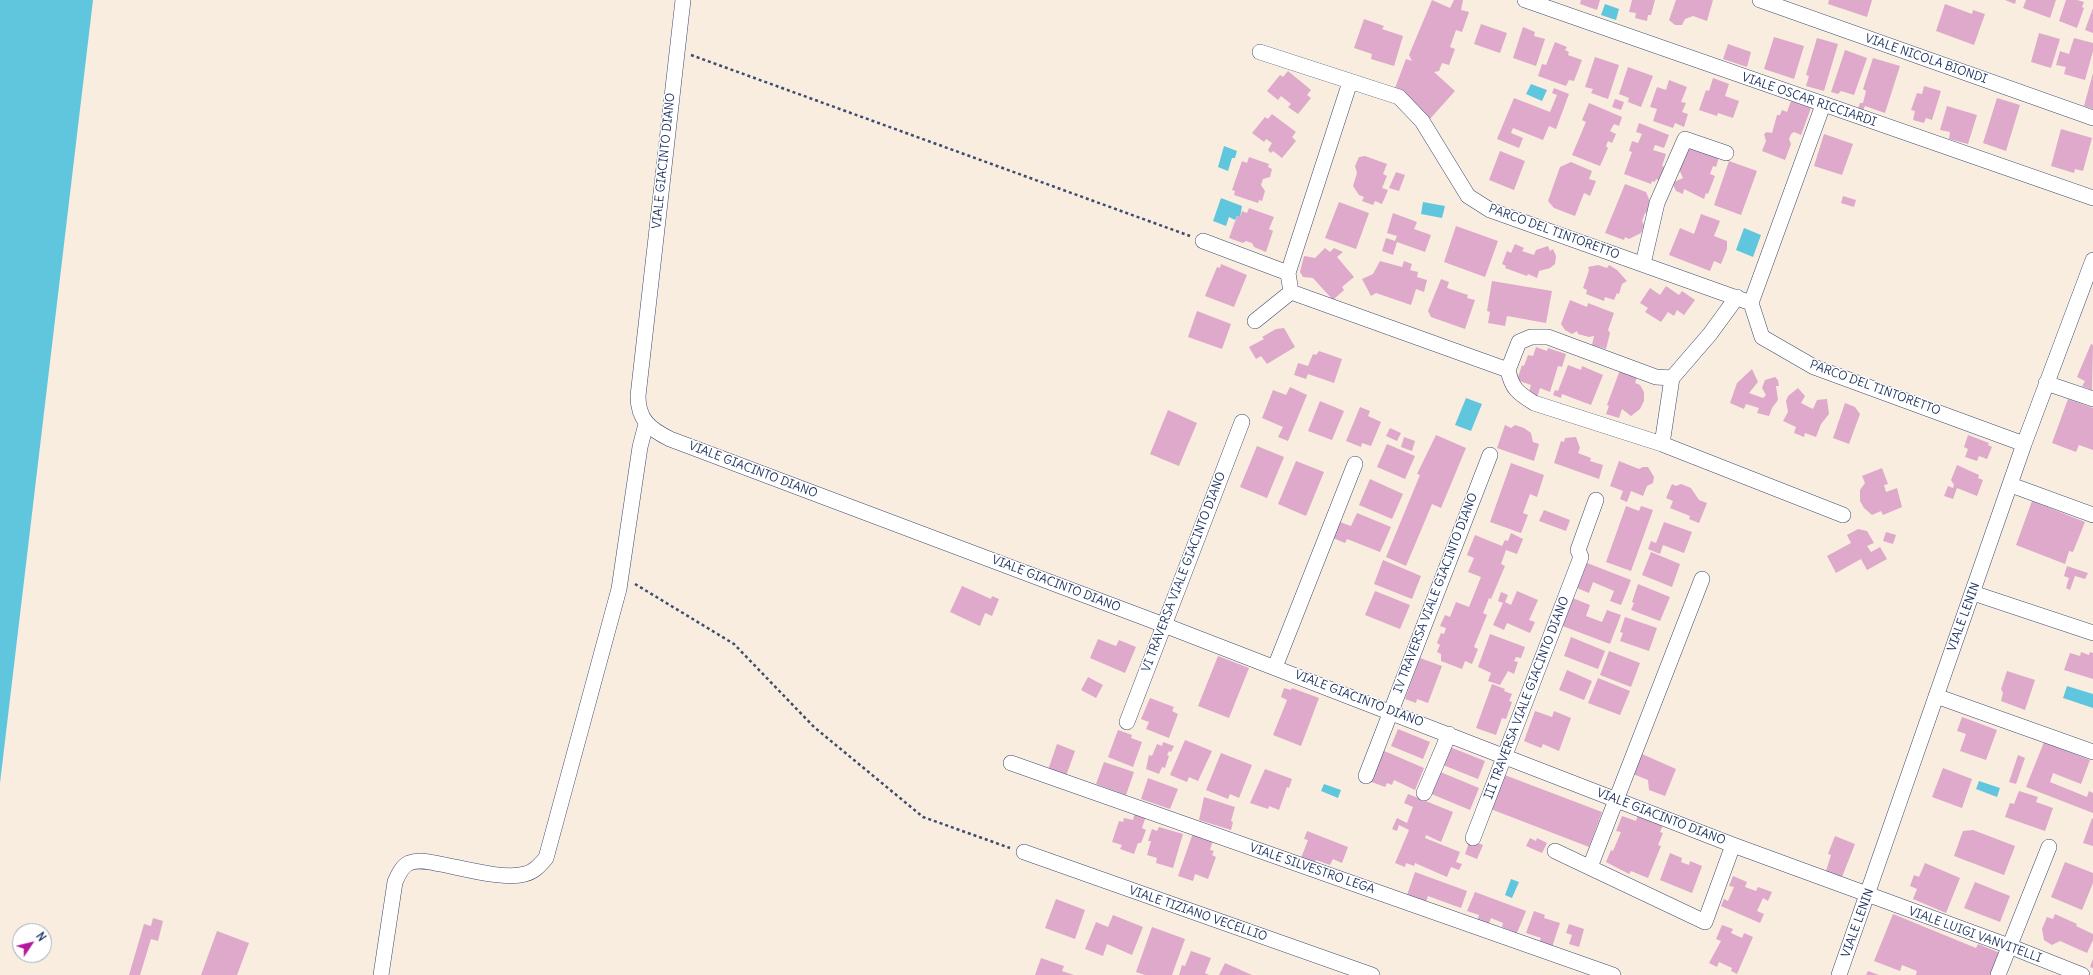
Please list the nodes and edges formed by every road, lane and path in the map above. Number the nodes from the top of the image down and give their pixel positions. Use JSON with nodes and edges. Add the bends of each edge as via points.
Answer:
{"nodes":[{"id":1,"x":683,"y":0,"type":"edge"},
{"id":2,"x":1525,"y":0,"type":"edge"},
{"id":3,"x":1760,"y":0,"type":"edge"},
{"id":4,"x":677,"y":50,"type":"junction"},
{"id":5,"x":1260,"y":52,"type":"dead end"},
{"id":6,"x":1350,"y":82,"type":"junction"},
{"id":7,"x":1823,"y":105,"type":"junction"},
{"id":8,"x":2093,"y":118,"type":"edge"},
{"id":9,"x":1726,"y":153,"type":"dead end"},
{"id":10,"x":2093,"y":198,"type":"edge"},
{"id":11,"x":1204,"y":241,"type":"joint"},
{"id":12,"x":2093,"y":260,"type":"edge"},
{"id":13,"x":1643,"y":264,"type":"junction"},
{"id":14,"x":1288,"y":274,"type":"junction"},
{"id":15,"x":2089,"y":285,"type":"edge"},
{"id":16,"x":1291,"y":292,"type":"junction"},
{"id":17,"x":1744,"y":300,"type":"junction"},
{"id":18,"x":1255,"y":321,"type":"dead end"},
{"id":19,"x":1508,"y":370,"type":"junction"},
{"id":20,"x":1672,"y":378,"type":"junction"},
{"id":21,"x":2046,"y":383,"type":"junction"},
{"id":22,"x":2093,"y":399,"type":"edge"},
{"id":23,"x":1242,"y":422,"type":"dead end"},
{"id":24,"x":646,"y":424,"type":"junction"},
{"id":25,"x":1662,"y":444,"type":"junction"},
{"id":26,"x":2024,"y":444,"type":"junction"},
{"id":27,"x":1490,"y":455,"type":"dead end"},
{"id":28,"x":1355,"y":464,"type":"dead end"},
{"id":29,"x":2011,"y":485,"type":"junction"},
{"id":30,"x":1596,"y":500,"type":"dead end"},
{"id":31,"x":1843,"y":515,"type":"dead end"},
{"id":32,"x":2093,"y":515,"type":"edge"},
{"id":33,"x":1595,"y":531,"type":"dead end"},
{"id":34,"x":1581,"y":557,"type":"junction"},
{"id":35,"x":621,"y":577,"type":"junction"},
{"id":36,"x":1702,"y":579,"type":"dead end"},
{"id":37,"x":1973,"y":592,"type":"junction"},
{"id":38,"x":1164,"y":624,"type":"junction"},
{"id":39,"x":2093,"y":634,"type":"edge"},
{"id":40,"x":1275,"y":667,"type":"junction"},
{"id":41,"x":1936,"y":696,"type":"junction"},
{"id":42,"x":1390,"y":712,"type":"junction"},
{"id":43,"x":1127,"y":722,"type":"dead end"},
{"id":44,"x":1449,"y":734,"type":"junction"},
{"id":45,"x":2093,"y":752,"type":"edge"},
{"id":46,"x":1505,"y":756,"type":"junction"},
{"id":47,"x":1011,"y":763,"type":"dead end"},
{"id":48,"x":1366,"y":776,"type":"dead end"},
{"id":49,"x":1424,"y":793,"type":"dead end"},
{"id":50,"x":1618,"y":801,"type":"junction"},
{"id":51,"x":1473,"y":838,"type":"dead end"},
{"id":52,"x":1733,"y":845,"type":"junction"},
{"id":53,"x":2049,"y":847,"type":"dead end"},
{"id":54,"x":1555,"y":851,"type":"dead end"},
{"id":55,"x":1024,"y":852,"type":"joint"},
{"id":56,"x":1590,"y":867,"type":"junction"},
{"id":57,"x":1869,"y":895,"type":"junction"},
{"id":58,"x":2009,"y":946,"type":"junction"},
{"id":59,"x":381,"y":975,"type":"edge"},
{"id":60,"x":1372,"y":975,"type":"edge"},
{"id":61,"x":1613,"y":975,"type":"edge"},
{"id":62,"x":1839,"y":975,"type":"edge"},
{"id":63,"x":1998,"y":975,"type":"edge"},
{"id":64,"x":2082,"y":975,"type":"edge"}],
"edges":[{"from":1,"to":4,"type":"street","name":"VIALE GIACINTO DIANO"},
{"from":2,"to":7,"type":"street","name":"VIALE OSCAR RICCIARDI"},
{"from":3,"to":8,"type":"street","name":"VIALE NICOLA BIONDI"},
{"from":4,"to":11,"type":"path"},
{"from":4,"to":24,"type":"street","name":"VIALE GIACINTO DIANO","via":[[638,396],[638,409]]},
{"from":5,"to":6,"type":"street","name":"PARCO DEL TINTORETTO"},
{"from":6,"to":13,"type":"street","name":"PARCO DEL TINTORETTO","via":[[1399,97],[1422,121],[1468,196],[1490,210]]},
{"from":6,"to":14,"type":"street"},
{"from":7,"to":10,"type":"street","name":"VIALE OSCAR RICCIARDI"},
{"from":7,"to":17,"type":"street"},
{"from":9,"to":13,"type":"street","via":[[1685,139],[1657,203]]},
{"from":11,"to":14,"type":"street"},
{"from":12,"to":15,"type":"street","name":"VIALE LENIN"},
{"from":13,"to":17,"type":"street","name":"PARCO DEL TINTORETTO"},
{"from":14,"to":16,"type":"street"},
{"from":15,"to":21,"type":"street","name":"VIALE LENIN"},
{"from":16,"to":18,"type":"street"},
{"from":16,"to":19,"type":"street"},
{"from":17,"to":20,"type":"street"},
{"from":17,"to":26,"type":"street","name":"PARCO DEL TINTORETTO","via":[[1762,337],[1814,367]]},
{"from":19,"to":20,"type":"street","via":[[1519,342],[1531,337],[1548,337],[1656,377]]},
{"from":19,"to":25,"type":"street","via":[[1511,384],[1534,403]]},
{"from":20,"to":25,"type":"street"},
{"from":21,"to":22,"type":"street"},
{"from":21,"to":26,"type":"street","name":"VIALE LENIN"},
{"from":23,"to":38,"type":"street","name":"VI TRAVERSA VIALE GIACINTO DIANO"},
{"from":24,"to":35,"type":"street","via":[[640,447]]},
{"from":24,"to":38,"type":"street","name":"VIALE GIACINTO DIANO","via":[[670,439]]},
{"from":25,"to":31,"type":"street"},
{"from":26,"to":29,"type":"street","name":"VIALE LENIN"},
{"from":27,"to":42,"type":"street","name":"IV TRAVERSA VIALE GIACINTO DIANO"},
{"from":28,"to":40,"type":"street"},
{"from":29,"to":32,"type":"street"},
{"from":29,"to":37,"type":"street","name":"VIALE LENIN"},
{"from":30,"to":34,"type":"street","via":[[1578,550]]},
{"from":33,"to":34,"type":"street","via":[[1586,554]]},
{"from":34,"to":46,"type":"street","name":"III TRAVERSA VIALE GIACINTO DIANO"},
{"from":35,"to":55,"type":"path","via":[[734,644],[814,727],[923,817]]},
{"from":35,"to":59,"type":"street","via":[[546,858],[534,870],[518,876],[431,862],[408,863],[394,882]]},
{"from":36,"to":50,"type":"street"},
{"from":37,"to":39,"type":"street"},
{"from":37,"to":41,"type":"street","name":"VIALE LENIN"},
{"from":38,"to":40,"type":"street","name":"VIALE GIACINTO DIANO"},
{"from":38,"to":43,"type":"street","name":"VI TRAVERSA VIALE GIACINTO DIANO"},
{"from":40,"to":42,"type":"street","name":"VIALE GIACINTO DIANO"},
{"from":41,"to":45,"type":"street"},
{"from":41,"to":57,"type":"street","name":"VIALE LENIN"},
{"from":42,"to":44,"type":"street","name":"VIALE GIACINTO DIANO"},
{"from":42,"to":48,"type":"street","name":"IV TRAVERSA VIALE GIACINTO DIANO"},
{"from":44,"to":46,"type":"street","name":"VIALE GIACINTO DIANO"},
{"from":44,"to":49,"type":"street"},
{"from":46,"to":50,"type":"street","name":"VIALE GIACINTO DIANO"},
{"from":46,"to":51,"type":"street","name":"III TRAVERSA VIALE GIACINTO DIANO"},
{"from":47,"to":61,"type":"street","name":"VIALE SILVESTRO LEGA"},
{"from":50,"to":52,"type":"street","name":"VIALE GIACINTO DIANO"},
{"from":50,"to":56,"type":"street"},
{"from":52,"to":56,"type":"street","via":[[1705,922]]},
{"from":52,"to":57,"type":"street","name":"VIALE GIACINTO DIANO"},
{"from":53,"to":58,"type":"street"},
{"from":54,"to":56,"type":"street"},
{"from":55,"to":60,"type":"street","name":"VIALE TIZIANO VECELLIO"},
{"from":57,"to":58,"type":"street","name":"VIALE LUIGI VANVITELLI"},
{"from":57,"to":62,"type":"street","name":"VIALE LENIN"},
{"from":58,"to":63,"type":"street"},
{"from":58,"to":64,"type":"street","name":"VIALE LUIGI VANVITELLI"}]}
